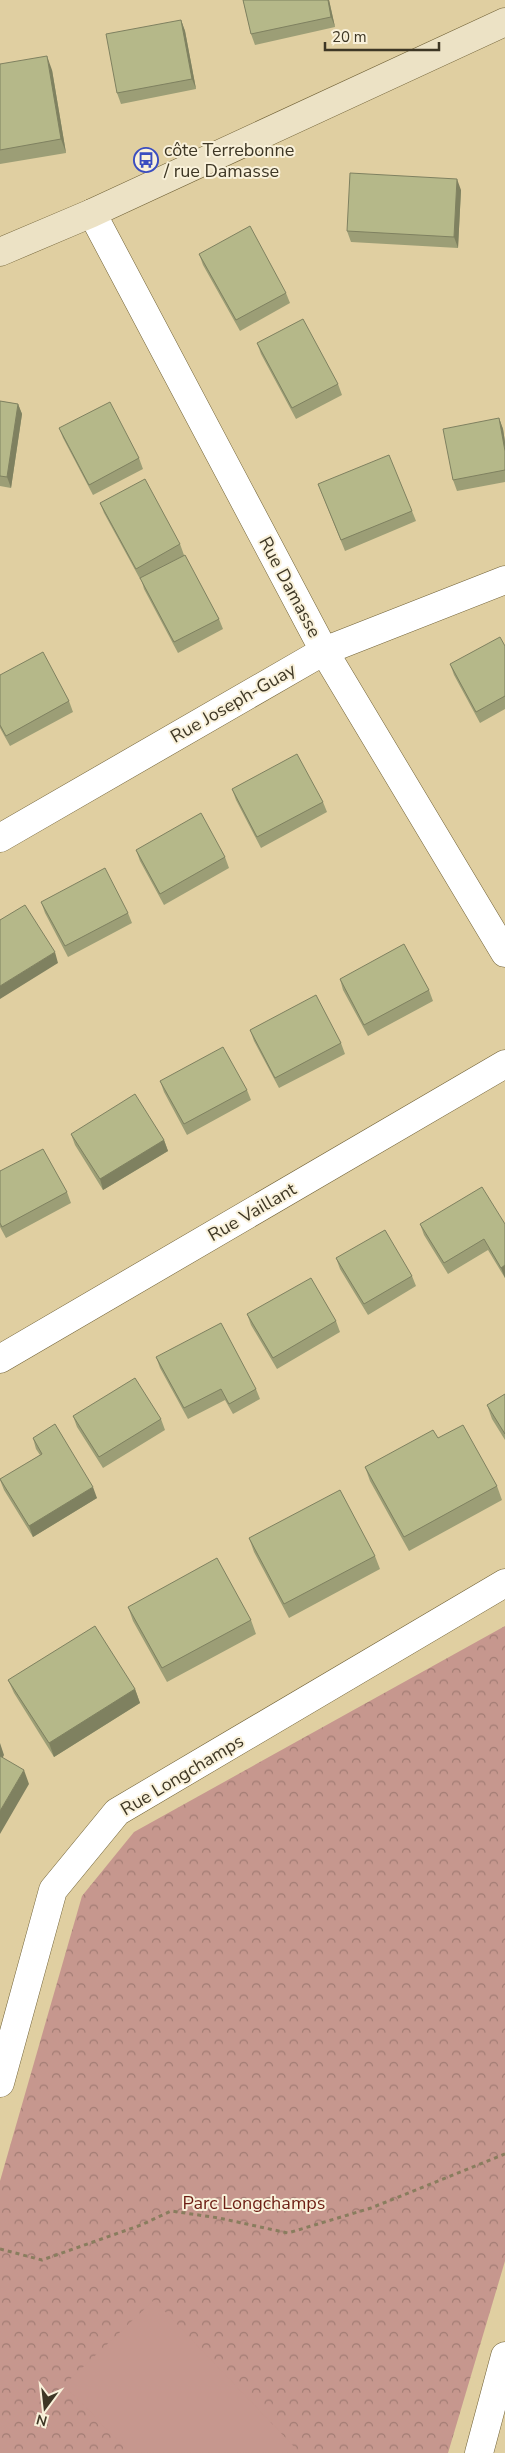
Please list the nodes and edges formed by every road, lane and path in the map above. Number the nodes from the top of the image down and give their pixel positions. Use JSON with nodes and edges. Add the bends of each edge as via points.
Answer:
{"nodes":[{"id":1,"x":505,"y":22,"type":"edge"},
{"id":2,"x":92,"y":213,"type":"junction"},
{"id":3,"x":0,"y":252,"type":"edge"},
{"id":4,"x":505,"y":580,"type":"edge"},
{"id":5,"x":324,"y":651,"type":"junction"},
{"id":6,"x":0,"y":838,"type":"edge"},
{"id":7,"x":505,"y":953,"type":"edge"},
{"id":8,"x":505,"y":1064,"type":"edge"},
{"id":9,"x":0,"y":1359,"type":"edge"},
{"id":10,"x":505,"y":1583,"type":"edge"},
{"id":11,"x":0,"y":2083,"type":"edge"},
{"id":12,"x":505,"y":2154,"type":"edge"},
{"id":13,"x":0,"y":2249,"type":"edge"},
{"id":14,"x":505,"y":2356,"type":"edge"},
{"id":15,"x":479,"y":2453,"type":"edge"}],
"edges":[{"from":1,"to":2,"type":"main road"},
{"from":2,"to":3,"type":"main road"},
{"from":2,"to":5,"type":"street","name":"Rue Damasse"},
{"from":4,"to":5,"type":"street","name":"Rue Joseph-Guay"},
{"from":5,"to":6,"type":"street","name":"Rue Joseph-Guay"},
{"from":5,"to":7,"type":"street","name":"Rue Damasse"},
{"from":8,"to":9,"type":"street","name":"Rue Vaillant"},
{"from":10,"to":11,"type":"street","name":"Rue Longchamps","via":[[117,1812],[53,1890]]},
{"from":12,"to":13,"type":"path","via":[[372,2208],[288,2233],[170,2211],[141,2225],[42,2260]]},
{"from":14,"to":15,"type":"street"}]}
